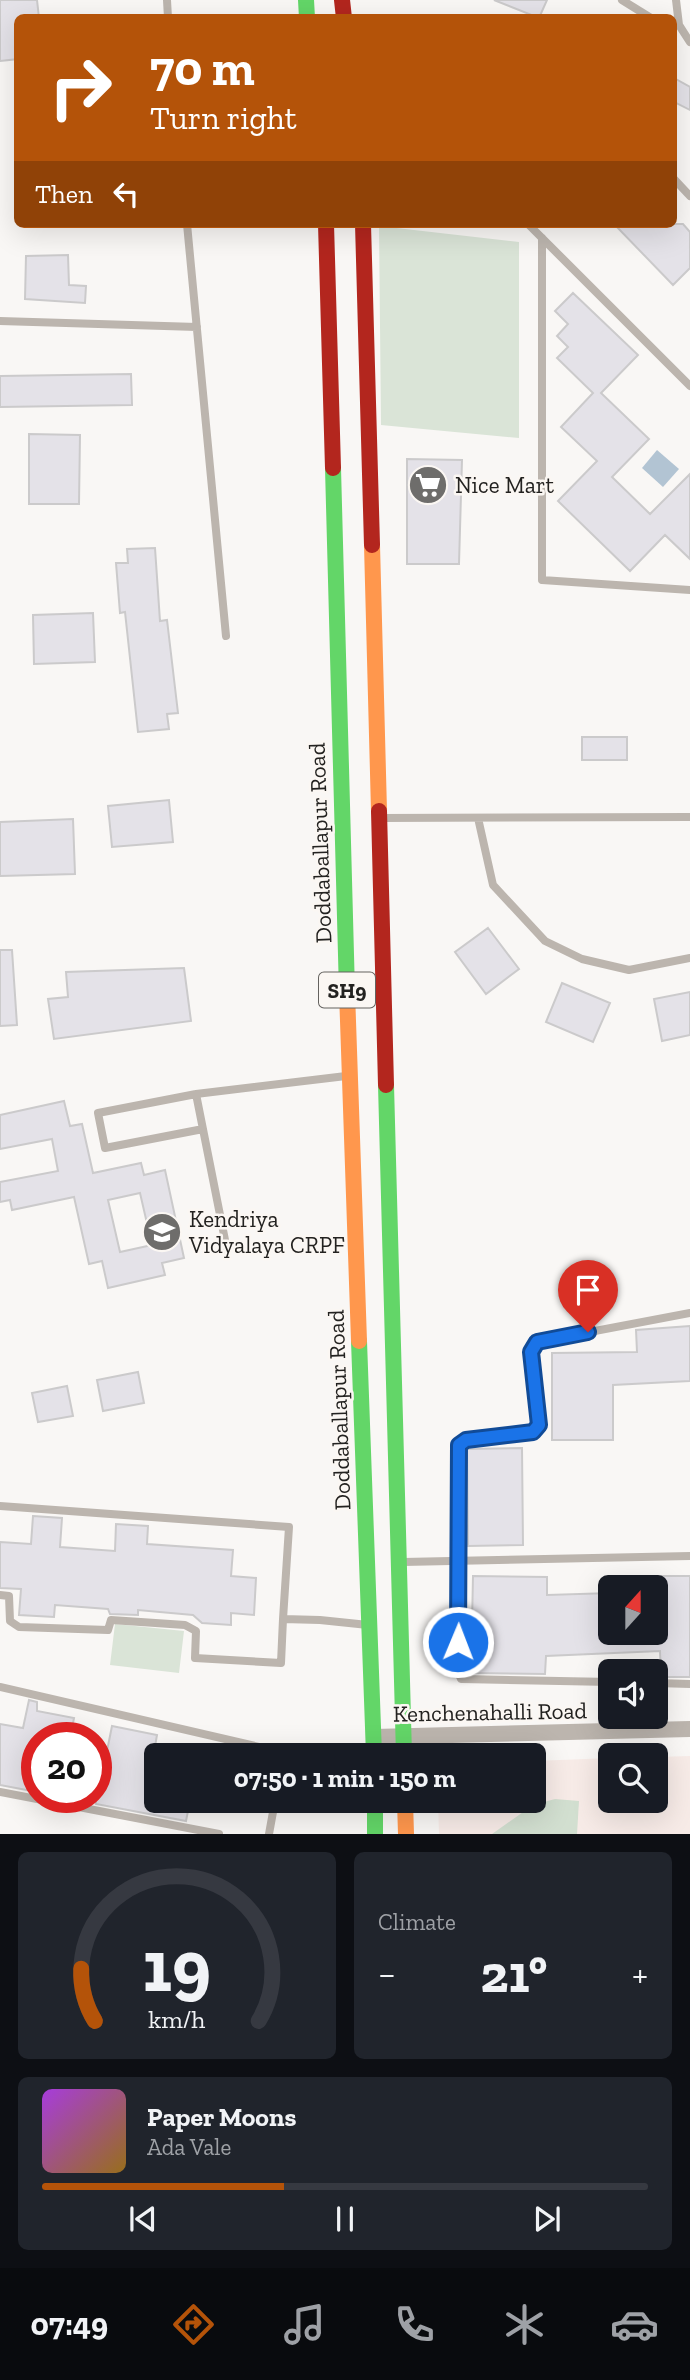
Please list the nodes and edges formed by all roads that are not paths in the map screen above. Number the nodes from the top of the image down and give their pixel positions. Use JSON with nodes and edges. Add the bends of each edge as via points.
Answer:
{"nodes":[{"id":1,"x":622,"y":0,"type":"edge"},
{"id":2,"x":676,"y":0,"type":"edge"},
{"id":3,"x":645,"y":14,"type":"edge"},
{"id":4,"x":689,"y":41,"type":"edge"},
{"id":5,"x":677,"y":182,"type":"edge"},
{"id":6,"x":690,"y":196,"type":"edge"},
{"id":7,"x":187,"y":228,"type":"edge"},
{"id":8,"x":326,"y":228,"type":"edge"},
{"id":9,"x":363,"y":228,"type":"edge"},
{"id":10,"x":532,"y":228,"type":"edge"},
{"id":11,"x":542,"y":238,"type":"junction"},
{"id":12,"x":0,"y":321,"type":"edge"},
{"id":13,"x":197,"y":327,"type":"junction"},
{"id":14,"x":690,"y":386,"type":"edge"},
{"id":15,"x":690,"y":590,"type":"edge"},
{"id":16,"x":226,"y":636,"type":"dead end"},
{"id":17,"x":690,"y":817,"type":"edge"},
{"id":18,"x":377,"y":818,"type":"junction"},
{"id":19,"x":478,"y":818,"type":"junction"},
{"id":20,"x":690,"y":957,"type":"edge"},
{"id":21,"x":350,"y":1076,"type":"junction"},
{"id":22,"x":196,"y":1094,"type":"junction"},
{"id":23,"x":203,"y":1129,"type":"junction"},
{"id":24,"x":227,"y":1250,"type":"dead end"},
{"id":25,"x":690,"y":1314,"type":"edge"},
{"id":26,"x":0,"y":1506,"type":"edge"},
{"id":27,"x":690,"y":1556,"type":"edge"},
{"id":28,"x":460,"y":1560,"type":"junction"},
{"id":29,"x":397,"y":1563,"type":"junction"},
{"id":30,"x":0,"y":1595,"type":"edge"},
{"id":31,"x":283,"y":1619,"type":"junction"},
{"id":32,"x":368,"y":1625,"type":"junction"},
{"id":33,"x":598,"y":1682,"type":"edge"},
{"id":34,"x":668,"y":1683,"type":"edge"},
{"id":35,"x":690,"y":1684,"type":"edge"},
{"id":36,"x":0,"y":1687,"type":"edge"},
{"id":37,"x":690,"y":1730,"type":"edge"},
{"id":38,"x":374,"y":1737,"type":"junction"},
{"id":39,"x":403,"y":1738,"type":"junction"},
{"id":40,"x":237,"y":1743,"type":"edge"},
{"id":41,"x":374,"y":1743,"type":"edge"},
{"id":42,"x":403,"y":1743,"type":"edge"},
{"id":43,"x":0,"y":1792,"type":"edge"},
{"id":44,"x":273,"y":1813,"type":"edge"},
{"id":45,"x":375,"y":1813,"type":"edge"},
{"id":46,"x":405,"y":1813,"type":"edge"},
{"id":47,"x":219,"y":1834,"type":"edge"},
{"id":48,"x":269,"y":1834,"type":"edge"},
{"id":49,"x":374,"y":1834,"type":"edge"},
{"id":50,"x":406,"y":1834,"type":"edge"}],
"edges":[{"from":1,"to":3,"type":"lane"},
{"from":2,"to":4,"type":"lane","via":[[679,26]]},
{"from":5,"to":6,"type":"lane"},
{"from":7,"to":13,"type":"lane"},
{"from":8,"to":21,"type":"main road","name":"Doddaballapur Road","number":"SH9"},
{"from":9,"to":18,"type":"main road","number":"SH9"},
{"from":10,"to":11,"type":"lane"},
{"from":11,"to":14,"type":"lane"},
{"from":11,"to":15,"type":"lane","via":[[542,580]]},
{"from":12,"to":13,"type":"lane"},
{"from":13,"to":16,"type":"lane"},
{"from":17,"to":19,"type":"lane"},
{"from":18,"to":19,"type":"lane"},
{"from":18,"to":29,"type":"main road","number":"SH9"},
{"from":19,"to":20,"type":"lane","via":[[493,885],[545,941],[582,959],[629,970]]},
{"from":21,"to":22,"type":"lane"},
{"from":21,"to":32,"type":"main road","name":"Doddaballapur Road","number":"SH9"},
{"from":22,"to":23,"type":"lane"},
{"from":22,"to":23,"type":"lane","via":[[98,1113],[105,1148]]},
{"from":23,"to":24,"type":"lane"},
{"from":25,"to":28,"type":"lane","via":[[537,1342],[531,1352],[539,1425],[533,1432],[466,1440],[459,1445]]},
{"from":26,"to":31,"type":"lane","via":[[289,1527]]},
{"from":27,"to":28,"type":"lane"},
{"from":28,"to":29,"type":"lane"},
{"from":28,"to":33,"type":"lane","via":[[457,1669],[461,1679]]},
{"from":29,"to":39,"type":"main road","number":"SH9"},
{"from":30,"to":31,"type":"lane","via":[[9,1596],[10,1620],[19,1627],[108,1630],[111,1620],[185,1625],[196,1631],[195,1658],[281,1663]]},
{"from":31,"to":32,"type":"lane"},
{"from":32,"to":38,"type":"main road","name":"Doddaballapur Road","number":"SH9"},
{"from":34,"to":35,"type":"lane"},
{"from":36,"to":40,"type":"lane"},
{"from":37,"to":39,"type":"street","name":"Kenchenahalli Road"},
{"from":38,"to":39,"type":"street","name":"Kenchenahalli Road"},
{"from":38,"to":41,"type":"main road","name":"Doddaballapur Road","number":"SH9"},
{"from":39,"to":42,"type":"main road","number":"SH9"},
{"from":43,"to":47,"type":"lane"},
{"from":44,"to":48,"type":"lane"},
{"from":45,"to":49,"type":"main road"},
{"from":46,"to":50,"type":"main road"}]}
